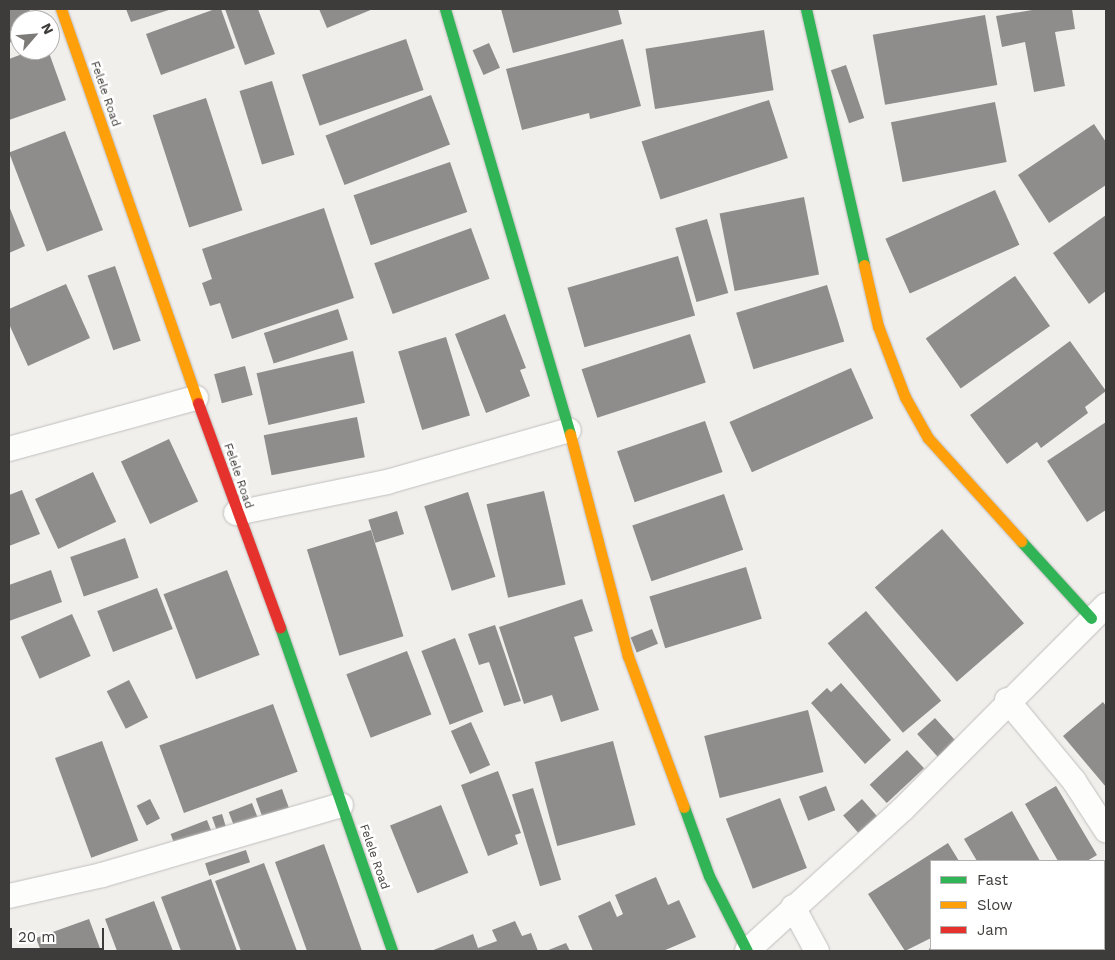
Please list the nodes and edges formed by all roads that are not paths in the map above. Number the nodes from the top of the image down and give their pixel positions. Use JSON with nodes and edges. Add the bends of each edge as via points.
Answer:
{"nodes":[{"id":1,"x":61,"y":9,"type":"edge"},
{"id":2,"x":445,"y":9,"type":"edge"},
{"id":3,"x":806,"y":9,"type":"edge"},
{"id":4,"x":196,"y":398,"type":"junction"},
{"id":5,"x":569,"y":430,"type":"junction"},
{"id":6,"x":9,"y":449,"type":"edge"},
{"id":7,"x":236,"y":513,"type":"junction"},
{"id":8,"x":1099,"y":611,"type":"edge"},
{"id":9,"x":1007,"y":700,"type":"junction"},
{"id":10,"x":341,"y":805,"type":"junction"},
{"id":11,"x":1106,"y":830,"type":"edge"},
{"id":12,"x":9,"y":896,"type":"edge"},
{"id":13,"x":793,"y":907,"type":"junction"},
{"id":14,"x":392,"y":951,"type":"edge"},
{"id":15,"x":747,"y":951,"type":"edge"},
{"id":16,"x":817,"y":951,"type":"edge"}],
"edges":[{"from":1,"to":4,"type":"street","name":"Felele Road"},
{"from":2,"to":5,"type":"street"},
{"from":3,"to":8,"type":"street","via":[[876,316],[905,397],[928,438]]},
{"from":4,"to":6,"type":"street"},
{"from":4,"to":7,"type":"street","name":"Felele Road"},
{"from":5,"to":7,"type":"street","via":[[387,482]]},
{"from":5,"to":15,"type":"street","via":[[628,656],[709,876]]},
{"from":7,"to":10,"type":"street","name":"Felele Road","via":[[306,693]]},
{"from":8,"to":9,"type":"street"},
{"from":9,"to":11,"type":"street","via":[[1074,781]]},
{"from":9,"to":13,"type":"street","via":[[903,809]]},
{"from":10,"to":12,"type":"street","via":[[102,875]]},
{"from":10,"to":14,"type":"street","name":"Felele Road"},
{"from":13,"to":15,"type":"street"},
{"from":13,"to":16,"type":"street"}]}
